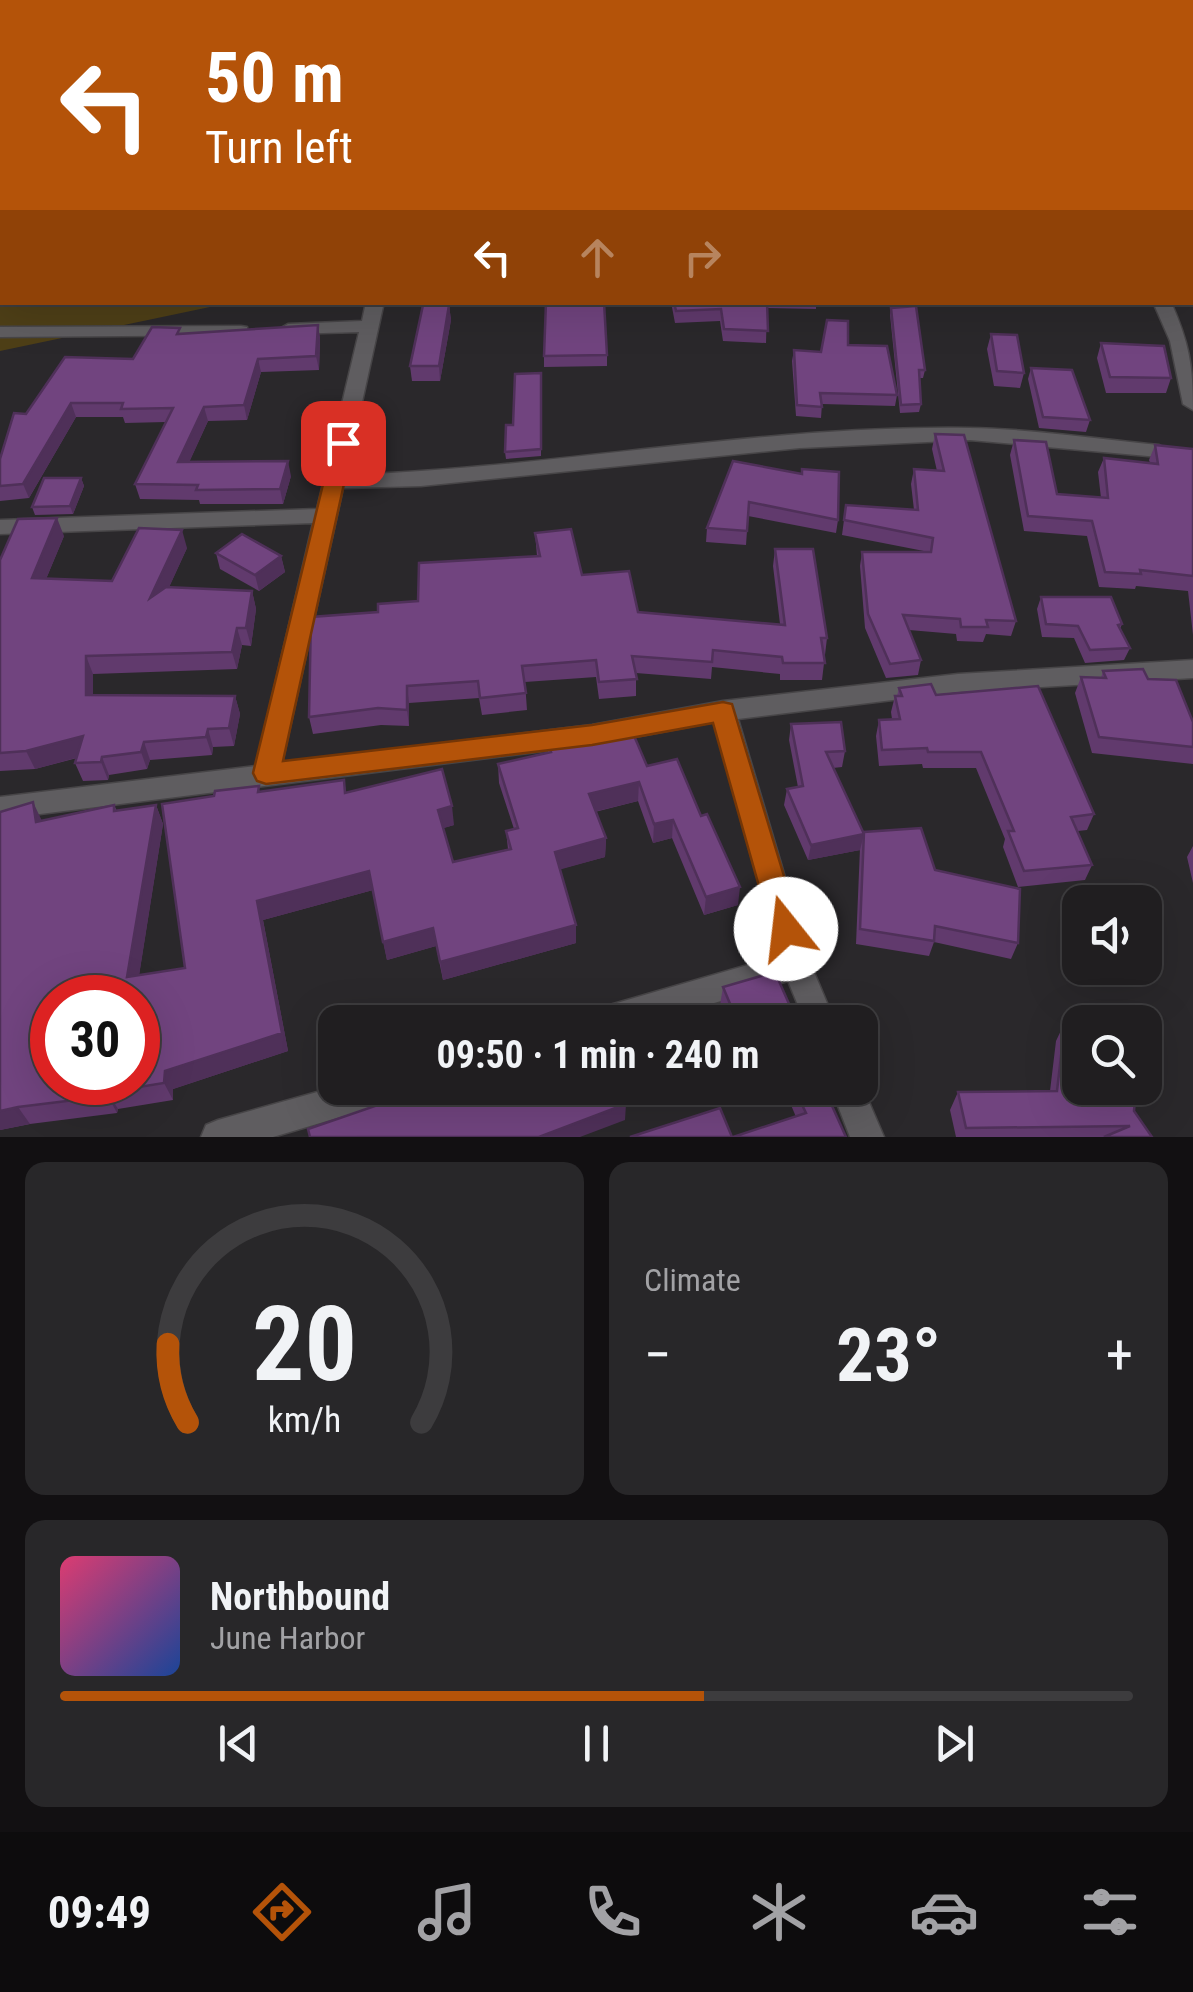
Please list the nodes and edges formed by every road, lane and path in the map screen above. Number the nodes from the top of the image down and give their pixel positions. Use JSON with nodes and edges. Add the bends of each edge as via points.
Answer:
{"nodes":[{"id":1,"x":374,"y":305,"type":"edge"},
{"id":2,"x":1163,"y":305,"type":"edge"},
{"id":3,"x":370,"y":326,"type":"junction"},
{"id":4,"x":0,"y":332,"type":"edge"},
{"id":5,"x":1193,"y":404,"type":"edge"},
{"id":6,"x":1159,"y":451,"type":"edge"},
{"id":7,"x":334,"y":482,"type":"junction"},
{"id":8,"x":326,"y":516,"type":"junction"},
{"id":9,"x":0,"y":526,"type":"edge"},
{"id":10,"x":1193,"y":668,"type":"edge"},
{"id":11,"x":723,"y":711,"type":"junction"},
{"id":12,"x":266,"y":773,"type":"junction"},
{"id":13,"x":0,"y":808,"type":"edge"},
{"id":14,"x":796,"y":965,"type":"junction"},
{"id":15,"x":661,"y":1005,"type":"edge"},
{"id":16,"x":813,"y":1005,"type":"edge"},
{"id":17,"x":326,"y":1105,"type":"edge"},
{"id":18,"x":854,"y":1105,"type":"edge"},
{"id":19,"x":218,"y":1137,"type":"edge"},
{"id":20,"x":868,"y":1137,"type":"edge"}],
"edges":[{"from":1,"to":3,"type":"street"},
{"from":2,"to":5,"type":"street"},
{"from":3,"to":4,"type":"street"},
{"from":3,"to":7,"type":"street"},
{"from":6,"to":7,"type":"street","via":[[970,434]]},
{"from":7,"to":8,"type":"street"},
{"from":8,"to":9,"type":"street"},
{"from":8,"to":12,"type":"street"},
{"from":10,"to":11,"type":"street","via":[[958,683]]},
{"from":11,"to":12,"type":"street","via":[[592,735]]},
{"from":11,"to":14,"type":"street"},
{"from":12,"to":13,"type":"street"},
{"from":14,"to":15,"type":"street"},
{"from":14,"to":16,"type":"street"},
{"from":17,"to":19,"type":"street"},
{"from":18,"to":20,"type":"street"}]}
